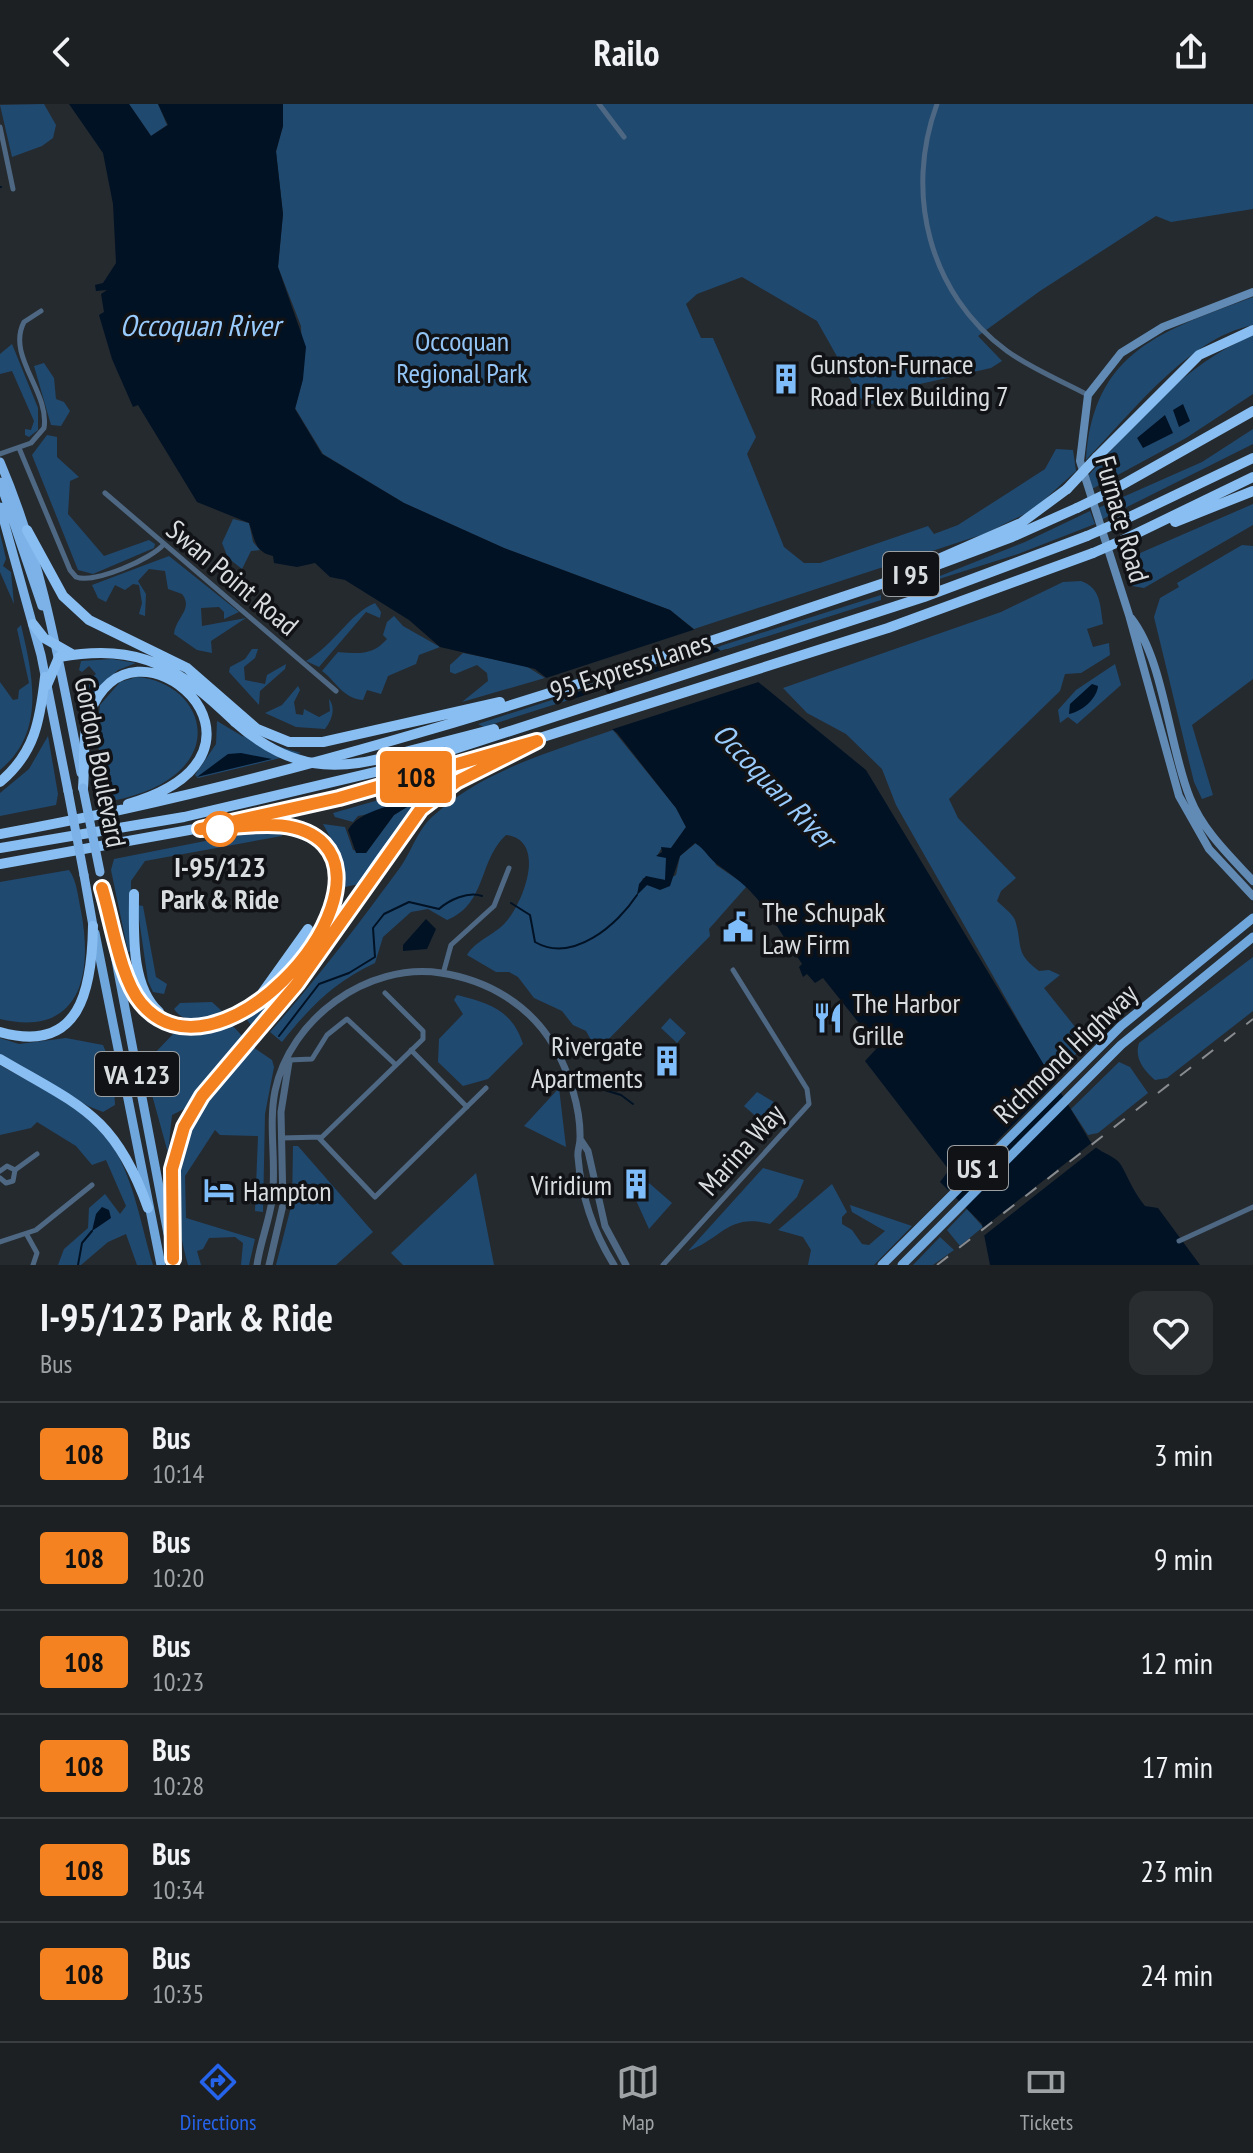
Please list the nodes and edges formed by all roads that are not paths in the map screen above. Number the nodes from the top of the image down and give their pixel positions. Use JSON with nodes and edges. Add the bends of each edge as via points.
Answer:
{"nodes":[{"id":1,"x":599,"y":104,"type":"edge"},
{"id":2,"x":937,"y":104,"type":"edge"},
{"id":3,"x":0,"y":127,"type":"edge"},
{"id":4,"x":624,"y":137,"type":"dead end"},
{"id":5,"x":13,"y":189,"type":"dead end"},
{"id":6,"x":1253,"y":292,"type":"edge"},
{"id":7,"x":41,"y":311,"type":"dead end"},
{"id":8,"x":1253,"y":330,"type":"edge"},
{"id":9,"x":1088,"y":395,"type":"junction"},
{"id":10,"x":1253,"y":411,"type":"edge"},
{"id":11,"x":19,"y":448,"type":"junction"},
{"id":12,"x":0,"y":454,"type":"edge"},
{"id":13,"x":1253,"y":458,"type":"edge"},
{"id":14,"x":0,"y":462,"type":"edge"},
{"id":15,"x":1253,"y":477,"type":"edge"},
{"id":16,"x":0,"y":482,"type":"edge"},
{"id":17,"x":1253,"y":491,"type":"edge"},
{"id":18,"x":105,"y":493,"type":"dead end"},
{"id":19,"x":0,"y":507,"type":"edge"},
{"id":20,"x":27,"y":530,"type":"junction"},
{"id":21,"x":1146,"y":530,"type":"junction"},
{"id":22,"x":164,"y":544,"type":"junction"},
{"id":23,"x":898,"y":578,"type":"junction"},
{"id":24,"x":1129,"y":615,"type":"junction"},
{"id":25,"x":33,"y":624,"type":"junction"},
{"id":26,"x":57,"y":646,"type":"junction"},
{"id":27,"x":46,"y":680,"type":"junction"},
{"id":28,"x":336,"y":691,"type":"dead end"},
{"id":29,"x":518,"y":701,"type":"junction"},
{"id":30,"x":547,"y":718,"type":"junction"},
{"id":31,"x":537,"y":741,"type":"junction"},
{"id":32,"x":1180,"y":765,"type":"junction"},
{"id":33,"x":1170,"y":768,"type":"junction"},
{"id":34,"x":0,"y":782,"type":"edge"},
{"id":35,"x":83,"y":788,"type":"junction"},
{"id":36,"x":200,"y":829,"type":"junction"},
{"id":37,"x":25,"y":830,"type":"junction"},
{"id":38,"x":0,"y":834,"type":"edge"},
{"id":39,"x":0,"y":848,"type":"edge"},
{"id":40,"x":0,"y":864,"type":"edge"},
{"id":41,"x":509,"y":868,"type":"dead end"},
{"id":42,"x":1253,"y":881,"type":"edge"},
{"id":43,"x":102,"y":888,"type":"junction"},
{"id":44,"x":134,"y":894,"type":"dead end"},
{"id":45,"x":1253,"y":896,"type":"edge"},
{"id":46,"x":1253,"y":918,"type":"edge"},
{"id":47,"x":93,"y":926,"type":"junction"},
{"id":48,"x":308,"y":929,"type":"dead end"},
{"id":49,"x":1253,"y":937,"type":"edge"},
{"id":50,"x":733,"y":970,"type":"dead end"},
{"id":51,"x":443,"y":974,"type":"junction"},
{"id":52,"x":385,"y":993,"type":"dead end"},
{"id":53,"x":251,"y":1007,"type":"junction"},
{"id":54,"x":202,"y":1026,"type":"junction"},
{"id":55,"x":0,"y":1032,"type":"edge"},
{"id":56,"x":411,"y":1050,"type":"junction"},
{"id":57,"x":0,"y":1059,"type":"edge"},
{"id":58,"x":289,"y":1060,"type":"junction"},
{"id":59,"x":396,"y":1065,"type":"junction"},
{"id":60,"x":486,"y":1088,"type":"dead end"},
{"id":61,"x":467,"y":1107,"type":"junction"},
{"id":62,"x":281,"y":1138,"type":"junction"},
{"id":63,"x":319,"y":1138,"type":"junction"},
{"id":64,"x":580,"y":1139,"type":"junction"},
{"id":65,"x":37,"y":1154,"type":"dead end"},
{"id":66,"x":15,"y":1170,"type":"junction"},
{"id":67,"x":0,"y":1171,"type":"edge"},
{"id":68,"x":0,"y":1178,"type":"edge"},
{"id":69,"x":92,"y":1185,"type":"dead end"},
{"id":70,"x":1253,"y":1207,"type":"edge"},
{"id":71,"x":148,"y":1208,"type":"junction"},
{"id":72,"x":27,"y":1235,"type":"junction"},
{"id":73,"x":1179,"y":1241,"type":"dead end"},
{"id":74,"x":0,"y":1242,"type":"edge"},
{"id":75,"x":174,"y":1262,"type":"edge"},
{"id":76,"x":33,"y":1265,"type":"edge"},
{"id":77,"x":161,"y":1265,"type":"edge"},
{"id":78,"x":257,"y":1265,"type":"edge"},
{"id":79,"x":269,"y":1265,"type":"edge"},
{"id":80,"x":614,"y":1265,"type":"edge"},
{"id":81,"x":626,"y":1265,"type":"edge"},
{"id":82,"x":663,"y":1265,"type":"edge"},
{"id":83,"x":882,"y":1265,"type":"edge"},
{"id":84,"x":902,"y":1265,"type":"edge"}],
"edges":[{"from":1,"to":4,"type":"street"},
{"from":2,"to":9,"type":"street","via":[[922,184],[929,238],[941,272],[992,339],[1025,363]]},
{"from":3,"to":5,"type":"street"},
{"from":6,"to":9,"type":"main road","name":"Furnace Road","via":[[1139,339]]},
{"from":7,"to":11,"type":"street","via":[[24,322],[19,337],[45,421],[38,438]]},
{"from":8,"to":23,"type":"highway","bridge":true,"via":[[1199,355],[1067,489],[1021,523]]},
{"from":9,"to":24,"type":"main road","name":"Furnace Road","via":[[1080,437],[1082,473]]},
{"from":10,"to":23,"type":"highway","number":"I 95","bridge":true,"via":[[1077,508]]},
{"from":11,"to":12,"type":"street"},
{"from":11,"to":22,"type":"street","via":[[76,577],[94,579],[155,553]]},
{"from":13,"to":30,"type":"highway","name":"95 Express Lanes","bridge":true,"via":[[1117,523],[987,575]]},
{"from":14,"to":20,"type":"highway","name":"Gordon Boulevard","number":"VA 123"},
{"from":15,"to":21,"type":"highway","number":"I 95"},
{"from":16,"to":26,"type":"highway"},
{"from":17,"to":21,"type":"highway"},
{"from":18,"to":22,"type":"street","name":"Swan Point Road"},
{"from":19,"to":25,"type":"highway","name":"Gordon Boulevard","number":"VA 123"},
{"from":20,"to":26,"type":"highway","name":"Gordon Boulevard","number":"VA 123"},
{"from":20,"to":29,"type":"highway","via":[[57,586],[80,613],[179,663],[246,722],[275,738],[323,742],[479,705]]},
{"from":21,"to":31,"type":"highway","number":"I 95","bridge":true,"via":[[970,600]]},
{"from":22,"to":28,"type":"street","name":"Swan Point Road"},
{"from":23,"to":29,"type":"highway","number":"I 95"},
{"from":24,"to":32,"type":"main road","name":"Furnace Road","via":[[1147,648]]},
{"from":24,"to":33,"type":"main road","name":"Furnace Road"},
{"from":25,"to":26,"type":"highway"},
{"from":25,"to":27,"type":"highway","name":"Gordon Boulevard","number":"VA 123"},
{"from":26,"to":27,"type":"highway"},
{"from":26,"to":30,"type":"highway","bridge":true,"via":[[73,655],[113,652],[156,661],[193,684],[268,748],[303,762],[350,765]]},
{"from":26,"to":35,"type":"highway","name":"Gordon Boulevard","number":"VA 123"},
{"from":27,"to":34,"type":"highway","via":[[35,739]]},
{"from":27,"to":47,"type":"highway","name":"Gordon Boulevard","number":"VA 123","bridge":true},
{"from":29,"to":37,"type":"highway","number":"I 95","via":[[291,771]]},
{"from":30,"to":39,"type":"highway","name":"95 Express Lanes","via":[[405,765],[290,794]]},
{"from":31,"to":36,"type":"highway","number":"I 95","via":[[339,798]]},
{"from":31,"to":75,"type":"highway","via":[[467,775],[421,809],[297,984],[202,1096],[179,1142],[170,1195]]},
{"from":32,"to":33,"type":"main road"},
{"from":32,"to":42,"type":"main road","name":"Furnace Road","via":[[1203,823]]},
{"from":33,"to":45,"type":"main road","name":"Furnace Road","via":[[1182,804],[1203,840]]},
{"from":35,"to":37,"type":"highway","via":[[87,724],[105,688],[143,672],[166,676],[190,692],[201,708],[206,732],[204,748],[189,774],[144,799]]},
{"from":35,"to":43,"type":"highway","name":"Gordon Boulevard","number":"VA 123","bridge":true},
{"from":36,"to":40,"type":"highway","number":"I 95"},
{"from":36,"to":53,"type":"highway","via":[[294,828],[323,843],[335,865],[335,894],[316,938],[287,977]]},
{"from":37,"to":38,"type":"highway","number":"I 95"},
{"from":41,"to":51,"type":"street","via":[[494,906],[451,945]]},
{"from":43,"to":54,"type":"highway","via":[[138,1000],[166,1023]]},
{"from":43,"to":75,"type":"main road","name":"Gordon Boulevard","number":"VA 123"},
{"from":44,"to":54,"type":"highway","via":[[140,977],[149,1002],[164,1015]]},
{"from":46,"to":83,"type":"main road","name":"Richmond Highway","number":"US 1","via":[[1133,1016]]},
{"from":47,"to":55,"type":"highway","via":[[89,985],[73,1016],[36,1037]]},
{"from":47,"to":71,"type":"main road","name":"Gordon Boulevard","number":"VA 123"},
{"from":48,"to":53,"type":"highway"},
{"from":49,"to":84,"type":"main road","name":"Richmond Highway","number":"US 1","via":[[1162,1009],[1084,1081]]},
{"from":50,"to":82,"type":"street","name":"Marina Way","via":[[807,1089],[809,1104]]},
{"from":51,"to":58,"type":"street","via":[[397,973],[345,994],[304,1031]]},
{"from":51,"to":64,"type":"street","via":[[501,993],[540,1025],[569,1080]]},
{"from":52,"to":56,"type":"street","via":[[424,1032]]},
{"from":53,"to":54,"type":"highway"},
{"from":56,"to":59,"type":"street"},
{"from":56,"to":61,"type":"street"},
{"from":57,"to":71,"type":"highway","via":[[104,1126],[124,1152]]},
{"from":58,"to":59,"type":"street","via":[[312,1059],[327,1035],[347,1019]]},
{"from":58,"to":62,"type":"street"},
{"from":58,"to":78,"type":"street","via":[[275,1093],[272,1202]]},
{"from":59,"to":63,"type":"street"},
{"from":60,"to":61,"type":"street"},
{"from":61,"to":63,"type":"street","via":[[375,1197]]},
{"from":62,"to":63,"type":"street"},
{"from":62,"to":79,"type":"street","via":[[283,1205]]},
{"from":64,"to":80,"type":"street","via":[[577,1154],[587,1206]]},
{"from":64,"to":81,"type":"street","via":[[588,1151],[605,1226]]},
{"from":65,"to":66,"type":"street"},
{"from":66,"to":67,"type":"street","via":[[7,1166]]},
{"from":66,"to":68,"type":"street","via":[[13,1181]]},
{"from":69,"to":72,"type":"street"},
{"from":70,"to":73,"type":"street"},
{"from":71,"to":77,"type":"main road","name":"Gordon Boulevard","number":"VA 123"},
{"from":72,"to":74,"type":"street"},
{"from":72,"to":76,"type":"street","via":[[37,1253]]}]}
